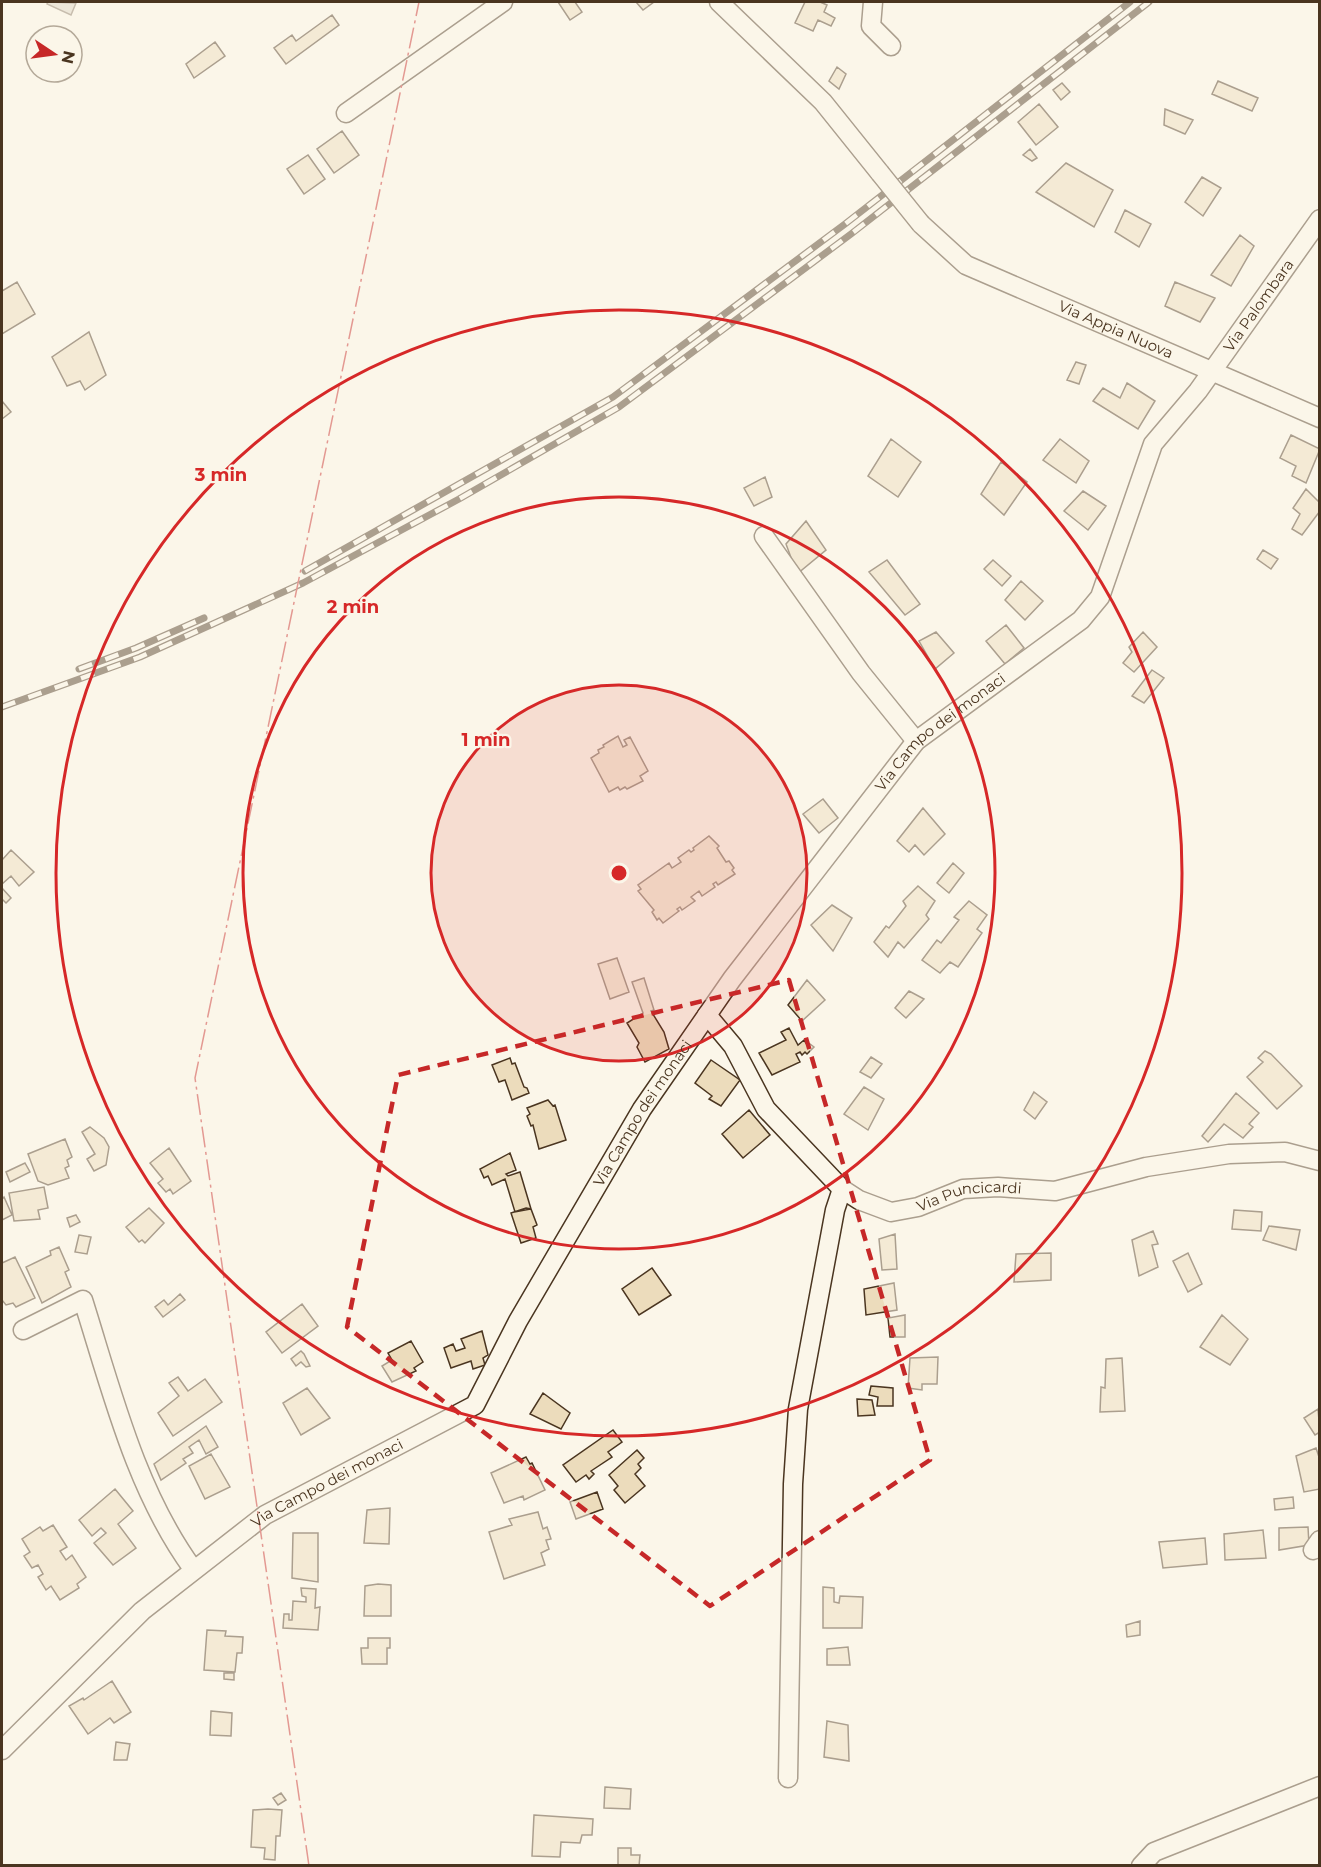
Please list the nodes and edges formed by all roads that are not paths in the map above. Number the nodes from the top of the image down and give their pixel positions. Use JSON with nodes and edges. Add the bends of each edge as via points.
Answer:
{"nodes":[{"id":1,"x":503,"y":2,"type":"edge"},
{"id":2,"x":719,"y":2,"type":"edge"},
{"id":3,"x":873,"y":2,"type":"edge"},
{"id":4,"x":891,"y":46,"type":"dead end"},
{"id":5,"x":346,"y":112,"type":"dead end"},
{"id":6,"x":1320,"y":219,"type":"edge"},
{"id":7,"x":1212,"y":370,"type":"junction"},
{"id":8,"x":1198,"y":391,"type":"joint"},
{"id":9,"x":1320,"y":418,"type":"edge"},
{"id":10,"x":764,"y":536,"type":"dead end"},
{"id":11,"x":916,"y":741,"type":"junction"},
{"id":12,"x":707,"y":1015,"type":"junction"},
{"id":13,"x":1320,"y":1161,"type":"edge"},
{"id":14,"x":842,"y":1189,"type":"junction"},
{"id":15,"x":23,"y":1330,"type":"dead end"},
{"id":16,"x":193,"y":1569,"type":"junction"},
{"id":17,"x":2,"y":1750,"type":"edge"},
{"id":18,"x":788,"y":1778,"type":"dead end"},
{"id":19,"x":1320,"y":1786,"type":"edge"},
{"id":20,"x":1141,"y":1866,"type":"edge"}],
"edges":[{"from":1,"to":5,"type":"street"},
{"from":2,"to":7,"type":"street","name":"Via Appia Nuova","bridge":true,"via":[[823,102],[921,224],[966,265]]},
{"from":3,"to":4,"type":"street","via":[[871,26]]},
{"from":6,"to":7,"type":"street","name":"Via Palombara"},
{"from":7,"to":8,"type":"street","name":"Via Palombara"},
{"from":7,"to":9,"type":"street","name":"Via Appia Nuova"},
{"from":8,"to":11,"type":"street","name":"Via Campo dei monaci","via":[[1153,444],[1101,597],[1081,620]]},
{"from":10,"to":11,"type":"street","via":[[861,672]]},
{"from":11,"to":12,"type":"street","name":"Via Campo dei monaci"},
{"from":12,"to":14,"type":"street","name":"Via Puncicardi","via":[[733,1046],[766,1109]]},
{"from":12,"to":16,"type":"street","name":"Via Campo dei monaci","via":[[642,1109],[518,1321],[475,1405],[265,1515]]},
{"from":13,"to":14,"type":"street","name":"Via Puncicardi","via":[[1285,1152],[1229,1154],[1146,1167],[1055,1191],[998,1186],[963,1189],[918,1207],[891,1212]]},
{"from":14,"to":18,"type":"street","via":[[798,1409]]},
{"from":15,"to":16,"type":"street","via":[[83,1300],[140,1472],[174,1543]]},
{"from":16,"to":17,"type":"street","name":"Via Campo dei monaci","via":[[142,1611]]},
{"from":19,"to":20,"type":"street","via":[[1154,1852]]}]}
